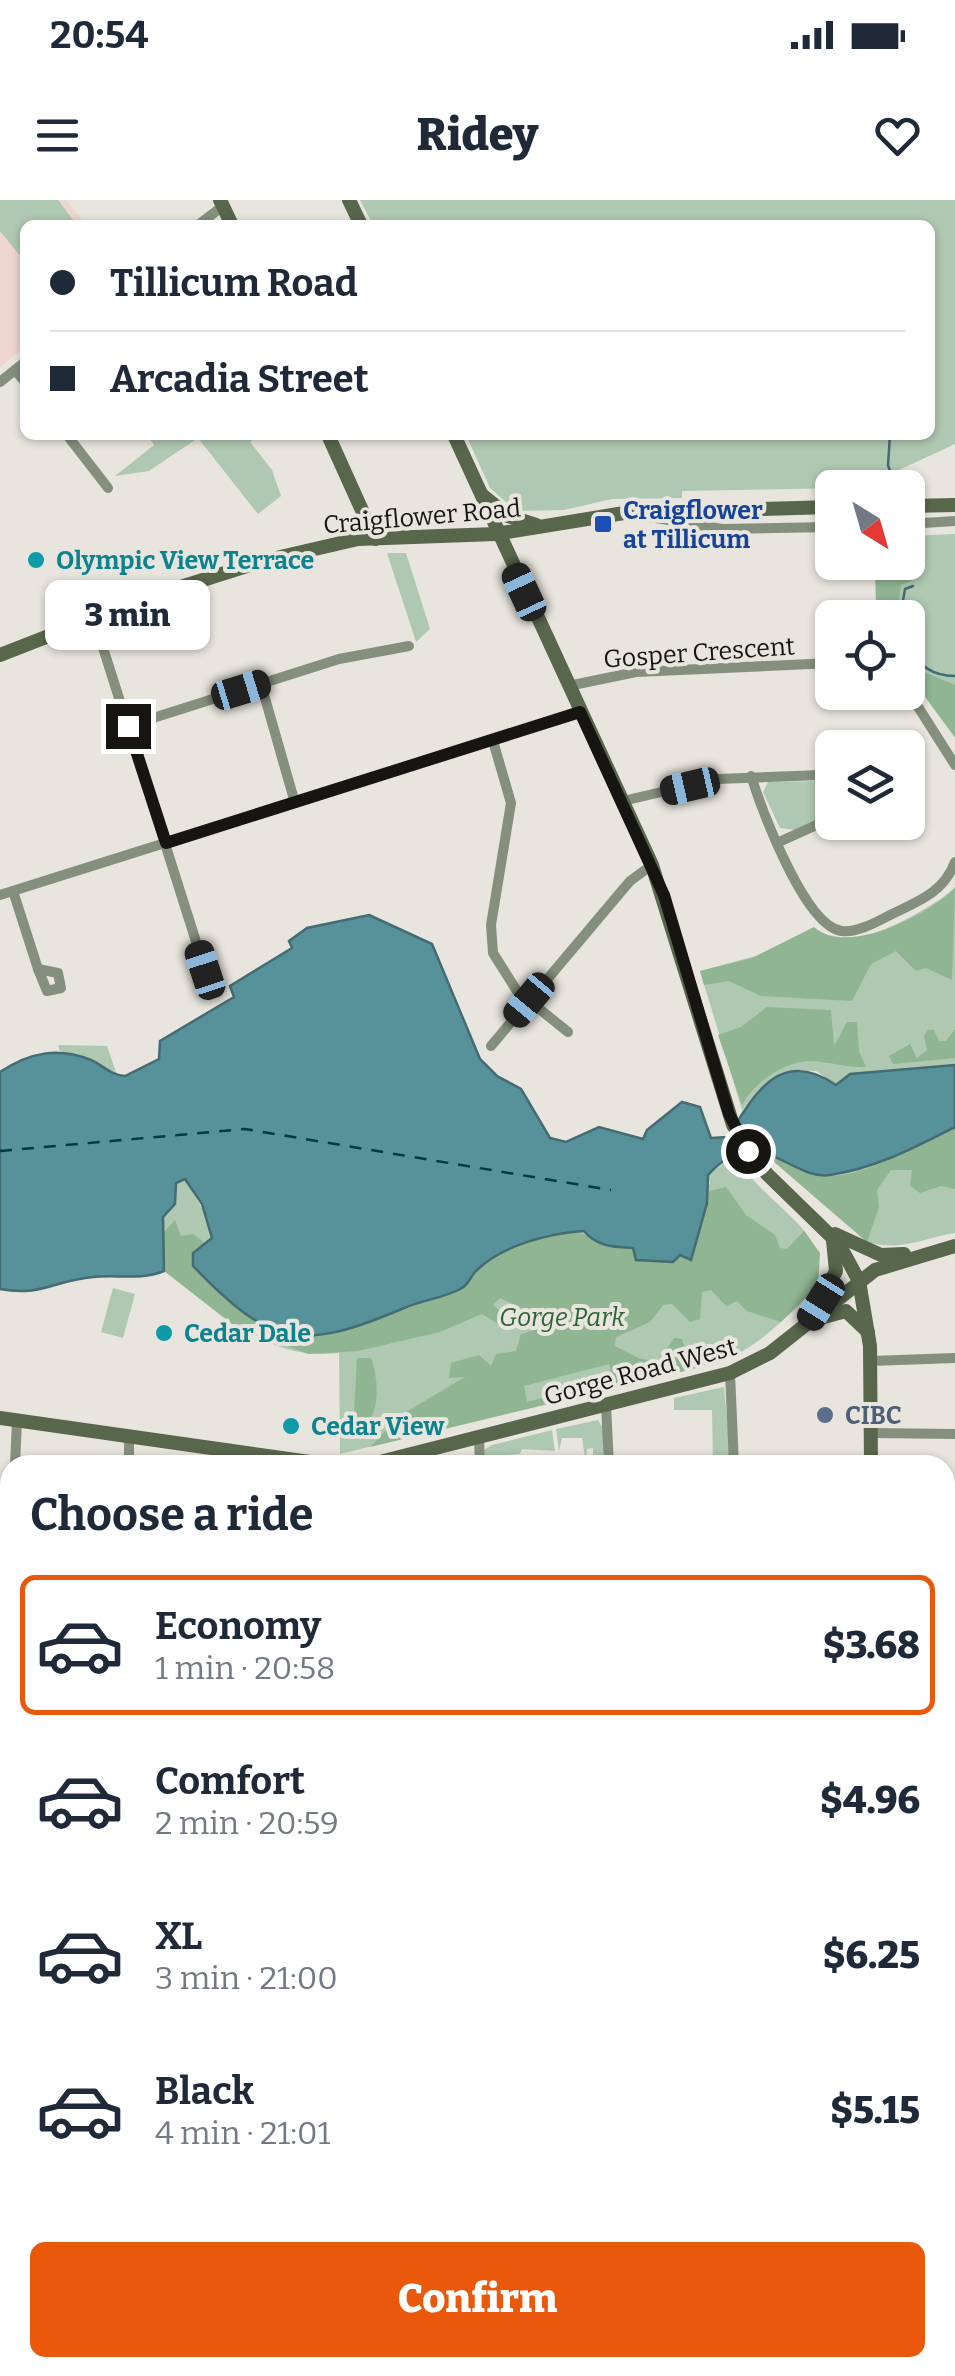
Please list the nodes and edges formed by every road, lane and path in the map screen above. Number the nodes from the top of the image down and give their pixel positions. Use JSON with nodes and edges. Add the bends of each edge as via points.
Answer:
{"nodes":[{"id":1,"x":224,"y":202,"type":"edge"},
{"id":2,"x":204,"y":220,"type":"edge"},
{"id":3,"x":20,"y":366,"type":"edge"},
{"id":4,"x":0,"y":382,"type":"edge"},
{"id":5,"x":71,"y":440,"type":"edge"},
{"id":6,"x":330,"y":440,"type":"edge"},
{"id":7,"x":456,"y":440,"type":"edge"},
{"id":8,"x":108,"y":488,"type":"dead end"},
{"id":9,"x":478,"y":492,"type":"junction"},
{"id":10,"x":955,"y":505,"type":"edge"},
{"id":11,"x":925,"y":506,"type":"edge"},
{"id":12,"x":815,"y":507,"type":"edge"},
{"id":13,"x":624,"y":513,"type":"junction"},
{"id":14,"x":955,"y":521,"type":"edge"},
{"id":15,"x":925,"y":523,"type":"edge"},
{"id":16,"x":557,"y":524,"type":"junction"},
{"id":17,"x":815,"y":527,"type":"edge"},
{"id":18,"x":496,"y":534,"type":"junction"},
{"id":19,"x":374,"y":539,"type":"junction"},
{"id":20,"x":94,"y":616,"type":"junction"},
{"id":21,"x":409,"y":646,"type":"dead end"},
{"id":22,"x":0,"y":655,"type":"edge"},
{"id":23,"x":815,"y":665,"type":"edge"},
{"id":24,"x":262,"y":684,"type":"junction"},
{"id":25,"x":568,"y":686,"type":"junction"},
{"id":26,"x":920,"y":710,"type":"edge"},
{"id":27,"x":580,"y":712,"type":"junction"},
{"id":28,"x":128,"y":726,"type":"junction"},
{"id":29,"x":493,"y":740,"type":"junction"},
{"id":30,"x":955,"y":765,"type":"edge"},
{"id":31,"x":815,"y":775,"type":"edge"},
{"id":32,"x":750,"y":776,"type":"junction"},
{"id":33,"x":623,"y":801,"type":"junction"},
{"id":34,"x":295,"y":803,"type":"junction"},
{"id":35,"x":815,"y":826,"type":"edge"},
{"id":36,"x":779,"y":842,"type":"junction"},
{"id":37,"x":166,"y":843,"type":"junction"},
{"id":38,"x":955,"y":862,"type":"edge"},
{"id":39,"x":652,"y":865,"type":"junction"},
{"id":40,"x":13,"y":891,"type":"junction"},
{"id":41,"x":0,"y":895,"type":"edge"},
{"id":42,"x":38,"y":969,"type":"dead end"},
{"id":43,"x":205,"y":970,"type":"dead end"},
{"id":44,"x":529,"y":1000,"type":"junction"},
{"id":45,"x":568,"y":1032,"type":"dead end"},
{"id":46,"x":491,"y":1046,"type":"dead end"},
{"id":47,"x":830,"y":1232,"type":"junction"},
{"id":48,"x":955,"y":1246,"type":"edge"},
{"id":49,"x":928,"y":1254,"type":"junction"},
{"id":50,"x":859,"y":1281,"type":"junction"},
{"id":51,"x":810,"y":1321,"type":"junction"},
{"id":52,"x":868,"y":1332,"type":"junction"},
{"id":53,"x":955,"y":1358,"type":"edge"},
{"id":54,"x":871,"y":1361,"type":"junction"},
{"id":55,"x":730,"y":1373,"type":"junction"},
{"id":56,"x":606,"y":1405,"type":"junction"},
{"id":57,"x":0,"y":1418,"type":"edge"},
{"id":58,"x":17,"y":1421,"type":"junction"},
{"id":59,"x":871,"y":1433,"type":"junction"},
{"id":60,"x":955,"y":1434,"type":"edge"},
{"id":61,"x":129,"y":1436,"type":"junction"},
{"id":62,"x":479,"y":1438,"type":"junction"},
{"id":63,"x":15,"y":1455,"type":"edge"},
{"id":64,"x":129,"y":1455,"type":"edge"},
{"id":65,"x":221,"y":1455,"type":"edge"},
{"id":66,"x":409,"y":1455,"type":"edge"},
{"id":67,"x":480,"y":1455,"type":"edge"},
{"id":68,"x":608,"y":1455,"type":"edge"},
{"id":69,"x":734,"y":1455,"type":"edge"},
{"id":70,"x":871,"y":1455,"type":"edge"}],
"edges":[{"from":1,"to":2,"type":"street"},
{"from":3,"to":4,"type":"street"},
{"from":5,"to":8,"type":"street"},
{"from":6,"to":19,"type":"main road"},
{"from":7,"to":9,"type":"main road"},
{"from":9,"to":16,"type":"main road","via":[[520,522]]},
{"from":9,"to":18,"type":"main road"},
{"from":10,"to":11,"type":"main road"},
{"from":12,"to":13,"type":"main road","name":"Craigflower Road"},
{"from":13,"to":16,"type":"main road","name":"Craigflower Road"},
{"from":13,"to":17,"type":"street","name":"Craigflower Road","via":[[722,528]]},
{"from":14,"to":15,"type":"street"},
{"from":16,"to":18,"type":"main road","name":"Craigflower Road"},
{"from":18,"to":19,"type":"main road","name":"Craigflower Road"},
{"from":18,"to":25,"type":"main road"},
{"from":19,"to":20,"type":"main road","name":"Craigflower Road","via":[[264,560]]},
{"from":20,"to":22,"type":"main road","name":"Craigflower Road"},
{"from":20,"to":28,"type":"street"},
{"from":21,"to":24,"type":"street"},
{"from":23,"to":25,"type":"street","name":"Gosper Crescent","via":[[636,672]]},
{"from":24,"to":28,"type":"street"},
{"from":24,"to":34,"type":"street"},
{"from":25,"to":27,"type":"main road"},
{"from":26,"to":30,"type":"street"},
{"from":27,"to":29,"type":"street"},
{"from":27,"to":33,"type":"main road"},
{"from":28,"to":37,"type":"street"},
{"from":29,"to":34,"type":"street"},
{"from":29,"to":44,"type":"street","via":[[511,803],[491,942],[505,978]]},
{"from":31,"to":32,"type":"street"},
{"from":32,"to":33,"type":"street"},
{"from":32,"to":36,"type":"street"},
{"from":33,"to":39,"type":"main road"},
{"from":34,"to":37,"type":"street"},
{"from":35,"to":36,"type":"street"},
{"from":36,"to":38,"type":"street","via":[[807,905],[825,925],[846,932],[934,894]]},
{"from":37,"to":40,"type":"street"},
{"from":37,"to":43,"type":"street"},
{"from":39,"to":44,"type":"street","via":[[630,881]]},
{"from":39,"to":47,"type":"main road","via":[[729,1114],[756,1162]]},
{"from":40,"to":41,"type":"street"},
{"from":40,"to":42,"type":"street"},
{"from":44,"to":45,"type":"street"},
{"from":44,"to":46,"type":"street"},
{"from":47,"to":49,"type":"main road","via":[[882,1255]]},
{"from":47,"to":50,"type":"main road"},
{"from":47,"to":51,"type":"main road","via":[[836,1271]]},
{"from":48,"to":49,"type":"main road","name":"Gorge Road West"},
{"from":49,"to":50,"type":"main road","name":"Gorge Road West"},
{"from":50,"to":51,"type":"main road","name":"Gorge Road West"},
{"from":50,"to":52,"type":"main road"},
{"from":51,"to":52,"type":"main road","via":[[846,1311]]},
{"from":51,"to":55,"type":"main road","name":"Gorge Road West","via":[[760,1360]]},
{"from":52,"to":54,"type":"main road"},
{"from":53,"to":54,"type":"street"},
{"from":54,"to":59,"type":"main road"},
{"from":55,"to":56,"type":"main road","name":"Gorge Road West"},
{"from":55,"to":69,"type":"street"},
{"from":56,"to":62,"type":"main road","name":"Gorge Road West"},
{"from":56,"to":68,"type":"street"},
{"from":57,"to":58,"type":"main road"},
{"from":58,"to":61,"type":"main road"},
{"from":58,"to":63,"type":"street"},
{"from":59,"to":60,"type":"street"},
{"from":59,"to":70,"type":"main road"},
{"from":61,"to":64,"type":"street"},
{"from":61,"to":65,"type":"main road"},
{"from":62,"to":66,"type":"main road","name":"Gorge Road West"},
{"from":62,"to":67,"type":"street"}]}
